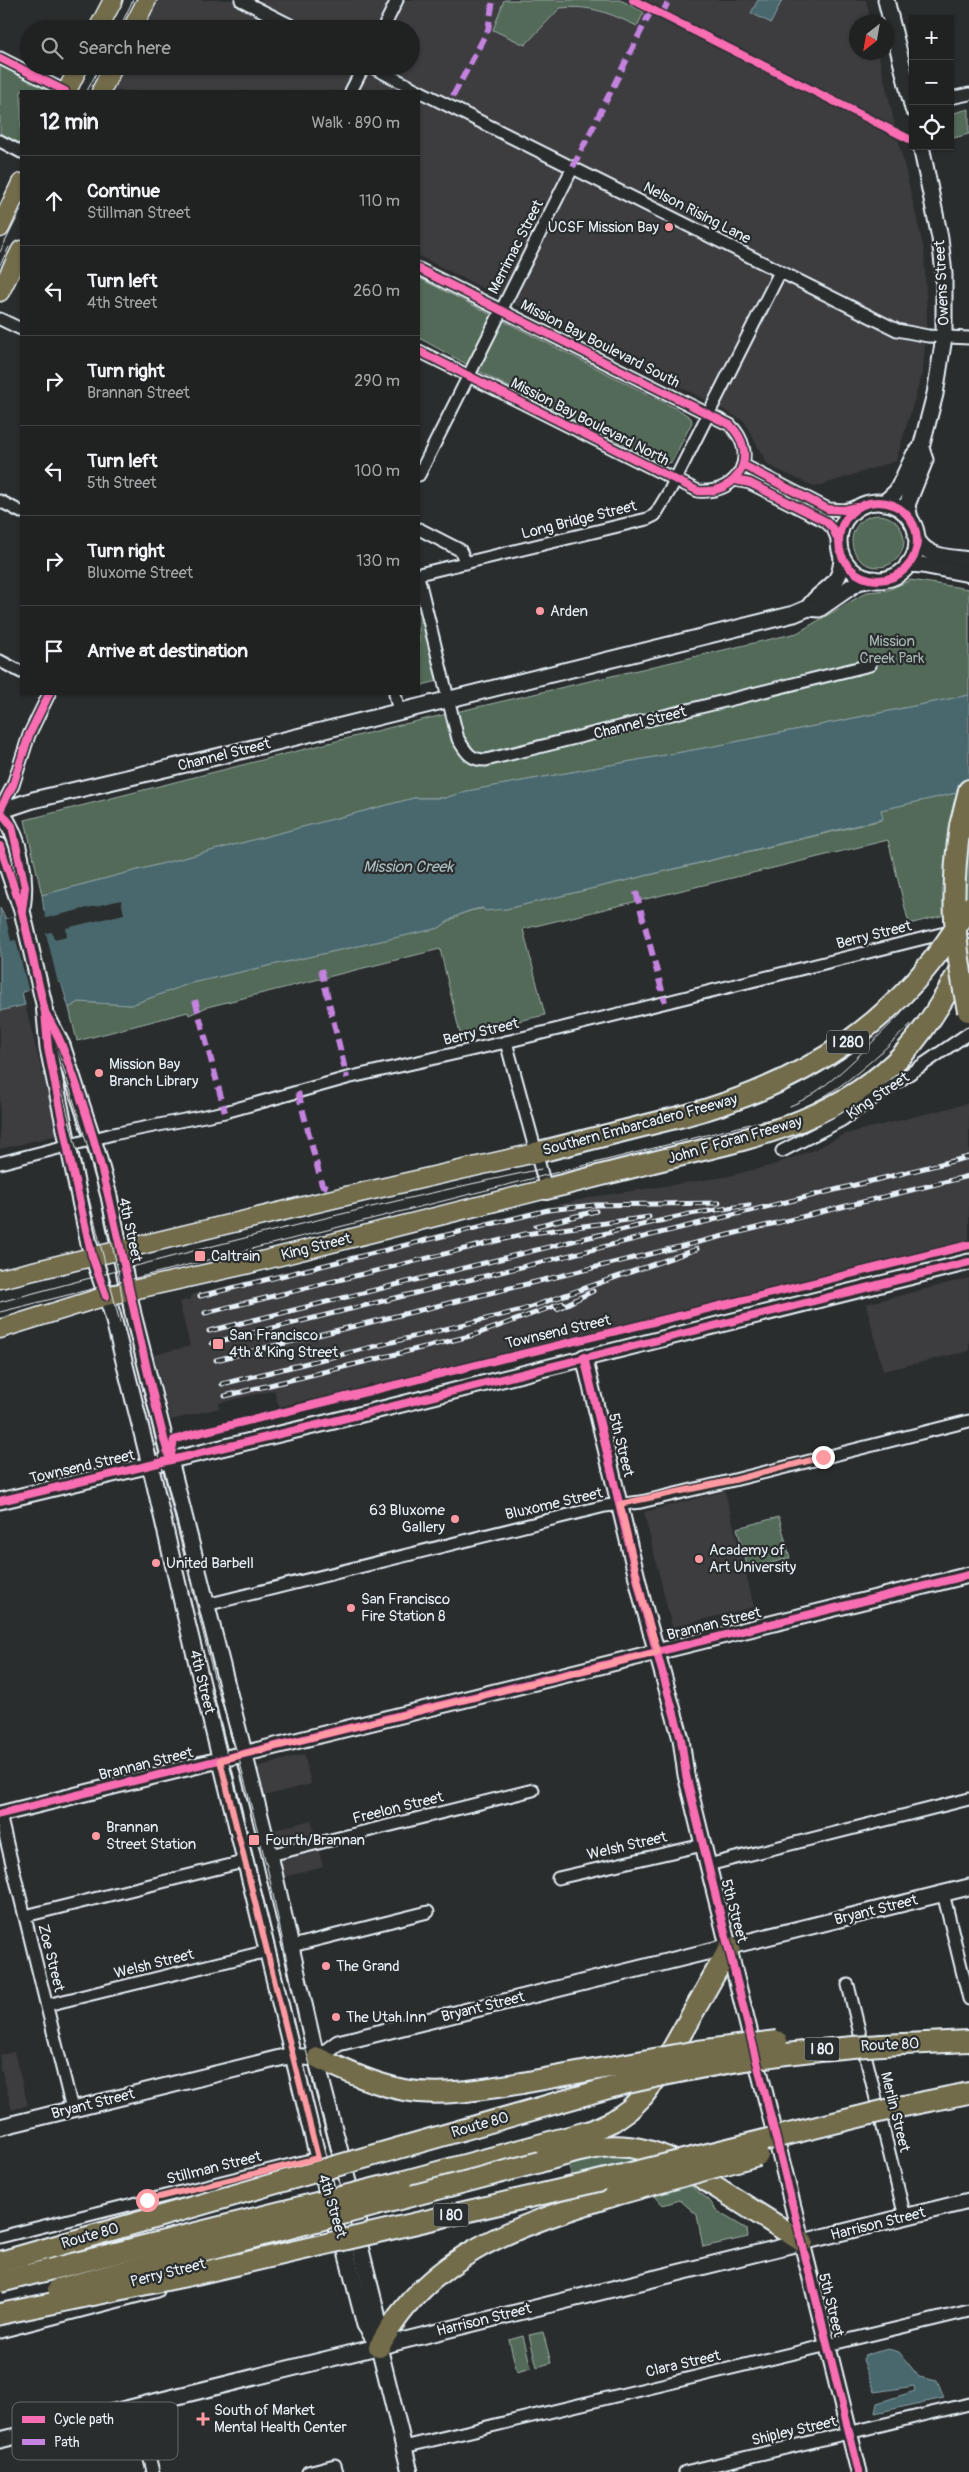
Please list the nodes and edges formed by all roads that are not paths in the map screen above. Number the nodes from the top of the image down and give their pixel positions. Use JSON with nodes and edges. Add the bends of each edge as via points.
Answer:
{"nodes":[{"id":1,"x":112,"y":0,"type":"edge"},
{"id":2,"x":147,"y":0,"type":"edge"},
{"id":3,"x":241,"y":0,"type":"edge"},
{"id":4,"x":397,"y":0,"type":"edge"},
{"id":5,"x":886,"y":0,"type":"edge"},
{"id":6,"x":102,"y":20,"type":"edge"},
{"id":7,"x":137,"y":20,"type":"edge"},
{"id":8,"x":280,"y":20,"type":"edge"},
{"id":9,"x":387,"y":20,"type":"edge"},
{"id":10,"x":0,"y":58,"type":"edge"},
{"id":11,"x":20,"y":68,"type":"edge"},
{"id":12,"x":34,"y":75,"type":"edge"},
{"id":13,"x":74,"y":75,"type":"edge"},
{"id":14,"x":109,"y":75,"type":"edge"},
{"id":15,"x":360,"y":75,"type":"edge"},
{"id":16,"x":388,"y":75,"type":"edge"},
{"id":17,"x":64,"y":90,"type":"edge"},
{"id":18,"x":67,"y":90,"type":"edge"},
{"id":19,"x":102,"y":90,"type":"edge"},
{"id":20,"x":352,"y":90,"type":"edge"},
{"id":21,"x":417,"y":90,"type":"edge"},
{"id":22,"x":420,"y":92,"type":"edge"},
{"id":23,"x":969,"y":94,"type":"edge"},
{"id":24,"x":954,"y":97,"type":"edge"},
{"id":25,"x":912,"y":105,"type":"edge"},
{"id":26,"x":0,"y":141,"type":"edge"},
{"id":27,"x":923,"y":150,"type":"edge"},
{"id":28,"x":20,"y":151,"type":"edge"},
{"id":29,"x":573,"y":167,"type":"junction"},
{"id":30,"x":20,"y":185,"type":"edge"},
{"id":31,"x":0,"y":228,"type":"edge"},
{"id":32,"x":20,"y":252,"type":"edge"},
{"id":33,"x":420,"y":270,"type":"edge"},
{"id":34,"x":780,"y":272,"type":"junction"},
{"id":35,"x":0,"y":292,"type":"edge"},
{"id":36,"x":501,"y":310,"type":"junction"},
{"id":37,"x":0,"y":319,"type":"edge"},
{"id":38,"x":20,"y":329,"type":"edge"},
{"id":39,"x":944,"y":337,"type":"junction"},
{"id":40,"x":969,"y":338,"type":"edge"},
{"id":41,"x":420,"y":352,"type":"edge"},
{"id":42,"x":468,"y":376,"type":"junction"},
{"id":43,"x":709,"y":414,"type":"junction"},
{"id":44,"x":921,"y":448,"type":"junction"},
{"id":45,"x":743,"y":465,"type":"junction"},
{"id":46,"x":420,"y":472,"type":"edge"},
{"id":47,"x":675,"y":480,"type":"junction"},
{"id":48,"x":735,"y":480,"type":"junction"},
{"id":49,"x":0,"y":501,"type":"edge"},
{"id":50,"x":884,"y":502,"type":"junction"},
{"id":51,"x":860,"y":506,"type":"junction"},
{"id":52,"x":20,"y":511,"type":"edge"},
{"id":53,"x":910,"y":519,"type":"junction"},
{"id":54,"x":420,"y":530,"type":"edge"},
{"id":55,"x":916,"y":537,"type":"junction"},
{"id":56,"x":841,"y":550,"type":"junction"},
{"id":57,"x":969,"y":560,"type":"edge"},
{"id":58,"x":466,"y":563,"type":"junction"},
{"id":59,"x":908,"y":564,"type":"junction"},
{"id":60,"x":420,"y":574,"type":"edge"},
{"id":61,"x":969,"y":574,"type":"edge"},
{"id":62,"x":874,"y":579,"type":"junction"},
{"id":63,"x":420,"y":584,"type":"edge"},
{"id":64,"x":808,"y":608,"type":"junction"},
{"id":65,"x":0,"y":661,"type":"edge"},
{"id":66,"x":870,"y":665,"type":"dead end"},
{"id":67,"x":20,"y":671,"type":"edge"},
{"id":68,"x":49,"y":695,"type":"edge"},
{"id":69,"x":395,"y":695,"type":"edge"},
{"id":70,"x":448,"y":699,"type":"junction"},
{"id":71,"x":399,"y":712,"type":"junction"},
{"id":72,"x":969,"y":790,"type":"edge"},
{"id":73,"x":0,"y":811,"type":"edge"},
{"id":74,"x":0,"y":846,"type":"edge"},
{"id":75,"x":969,"y":907,"type":"edge"},
{"id":76,"x":22,"y":913,"type":"junction"},
{"id":77,"x":969,"y":927,"type":"edge"},
{"id":78,"x":969,"y":950,"type":"edge"},
{"id":79,"x":44,"y":1008,"type":"junction"},
{"id":80,"x":969,"y":1014,"type":"edge"},
{"id":81,"x":969,"y":1033,"type":"edge"},
{"id":82,"x":506,"y":1042,"type":"junction"},
{"id":83,"x":93,"y":1139,"type":"junction"},
{"id":84,"x":67,"y":1146,"type":"junction"},
{"id":85,"x":782,"y":1151,"type":"dead end"},
{"id":86,"x":536,"y":1153,"type":"junction"},
{"id":87,"x":0,"y":1163,"type":"edge"},
{"id":88,"x":546,"y":1189,"type":"junction"},
{"id":89,"x":121,"y":1249,"type":"junction"},
{"id":90,"x":92,"y":1256,"type":"junction"},
{"id":91,"x":969,"y":1262,"type":"edge"},
{"id":92,"x":945,"y":1267,"type":"junction"},
{"id":93,"x":969,"y":1269,"type":"edge"},
{"id":94,"x":0,"y":1279,"type":"edge"},
{"id":95,"x":129,"y":1291,"type":"junction"},
{"id":96,"x":106,"y":1296,"type":"junction"},
{"id":97,"x":0,"y":1329,"type":"edge"},
{"id":98,"x":584,"y":1357,"type":"junction"},
{"id":99,"x":969,"y":1422,"type":"edge"},
{"id":100,"x":170,"y":1460,"type":"junction"},
{"id":101,"x":150,"y":1464,"type":"junction"},
{"id":102,"x":0,"y":1501,"type":"edge"},
{"id":103,"x":620,"y":1504,"type":"junction"},
{"id":104,"x":969,"y":1575,"type":"edge"},
{"id":105,"x":206,"y":1605,"type":"junction"},
{"id":106,"x":658,"y":1652,"type":"junction"},
{"id":107,"x":244,"y":1753,"type":"junction"},
{"id":108,"x":220,"y":1760,"type":"junction"},
{"id":109,"x":533,"y":1790,"type":"dead end"},
{"id":110,"x":969,"y":1799,"type":"edge"},
{"id":111,"x":0,"y":1814,"type":"edge"},
{"id":112,"x":703,"y":1845,"type":"junction"},
{"id":113,"x":270,"y":1855,"type":"junction"},
{"id":114,"x":247,"y":1861,"type":"junction"},
{"id":115,"x":708,"y":1865,"type":"junction"},
{"id":116,"x":558,"y":1878,"type":"dead end"},
{"id":117,"x":969,"y":1887,"type":"edge"},
{"id":118,"x":943,"y":1893,"type":"junction"},
{"id":119,"x":428,"y":1912,"type":"dead end"},
{"id":120,"x":25,"y":1916,"type":"junction"},
{"id":121,"x":292,"y":1946,"type":"junction"},
{"id":122,"x":730,"y":1947,"type":"junction"},
{"id":123,"x":268,"y":1951,"type":"junction"},
{"id":124,"x":848,"y":1985,"type":"dead end"},
{"id":125,"x":969,"y":1999,"type":"edge"},
{"id":126,"x":47,"y":2005,"type":"junction"},
{"id":127,"x":969,"y":2041,"type":"edge"},
{"id":128,"x":882,"y":2044,"type":"junction"},
{"id":129,"x":293,"y":2055,"type":"junction"},
{"id":130,"x":318,"y":2058,"type":"junction"},
{"id":131,"x":969,"y":2093,"type":"edge"},
{"id":132,"x":900,"y":2107,"type":"junction"},
{"id":133,"x":72,"y":2109,"type":"junction"},
{"id":134,"x":0,"y":2127,"type":"edge"},
{"id":135,"x":538,"y":2154,"type":"junction"},
{"id":136,"x":318,"y":2158,"type":"junction"},
{"id":137,"x":969,"y":2201,"type":"edge"},
{"id":138,"x":905,"y":2217,"type":"junction"},
{"id":139,"x":0,"y":2237,"type":"edge"},
{"id":140,"x":803,"y":2242,"type":"junction"},
{"id":141,"x":344,"y":2244,"type":"junction"},
{"id":142,"x":0,"y":2262,"type":"edge"},
{"id":143,"x":0,"y":2282,"type":"edge"},
{"id":144,"x":0,"y":2310,"type":"edge"},
{"id":145,"x":969,"y":2311,"type":"edge"},
{"id":146,"x":0,"y":2314,"type":"edge"},
{"id":147,"x":0,"y":2332,"type":"edge"},
{"id":148,"x":379,"y":2346,"type":"junction"},
{"id":149,"x":827,"y":2347,"type":"junction"},
{"id":150,"x":153,"y":2402,"type":"edge"},
{"id":151,"x":969,"y":2404,"type":"edge"},
{"id":152,"x":850,"y":2433,"type":"junction"},
{"id":153,"x":404,"y":2447,"type":"junction"},
{"id":154,"x":336,"y":2468,"type":"edge"},
{"id":155,"x":308,"y":2472,"type":"edge"},
{"id":156,"x":410,"y":2472,"type":"edge"},
{"id":157,"x":685,"y":2472,"type":"edge"},
{"id":158,"x":859,"y":2472,"type":"edge"}],
"edges":[{"from":1,"to":6,"type":"main road"},
{"from":2,"to":7,"type":"main road"},
{"from":3,"to":8,"type":"street"},
{"from":4,"to":9,"type":"street"},
{"from":5,"to":25,"type":"main road"},
{"from":10,"to":11,"type":"street"},
{"from":12,"to":17,"type":"street"},
{"from":13,"to":18,"type":"main road"},
{"from":14,"to":19,"type":"main road"},
{"from":15,"to":20,"type":"street"},
{"from":16,"to":21,"type":"street","name":"Nelson Rising Lane"},
{"from":22,"to":29,"type":"street","name":"Nelson Rising Lane","via":[[557,162]]},
{"from":23,"to":24,"type":"street"},
{"from":26,"to":28,"type":"street"},
{"from":27,"to":39,"type":"main road","name":"Owens Street","via":[[942,256],[946,313]]},
{"from":29,"to":34,"type":"street","name":"Nelson Rising Lane"},
{"from":29,"to":36,"type":"street","name":"Merrimac Street"},
{"from":30,"to":31,"type":"main road"},
{"from":32,"to":35,"type":"main road"},
{"from":33,"to":36,"type":"street","name":"Mission Bay Boulevard South"},
{"from":34,"to":39,"type":"street","name":"Nelson Rising Lane","via":[[897,330]]},
{"from":34,"to":43,"type":"street","name":"Long Bridge Street"},
{"from":36,"to":42,"type":"street","name":"Merrimac Street"},
{"from":36,"to":43,"type":"street","name":"Mission Bay Boulevard South"},
{"from":37,"to":38,"type":"street"},
{"from":39,"to":40,"type":"street","name":"Nelson Rising Lane"},
{"from":39,"to":44,"type":"main road","name":"Owens Street","via":[[935,394]]},
{"from":41,"to":42,"type":"street","name":"Mission Bay Boulevard North"},
{"from":42,"to":46,"type":"street","name":"Merrimac Street"},
{"from":42,"to":47,"type":"street","name":"Mission Bay Boulevard North"},
{"from":43,"to":45,"type":"street","name":"Mission Bay Boulevard South","via":[[736,431],[743,446]]},
{"from":43,"to":47,"type":"street","name":"Long Bridge Street"},
{"from":44,"to":50,"type":"main road","name":"Owens Street","via":[[902,484]]},
{"from":44,"to":53,"type":"main road","name":"Owens Street","via":[[925,460],[906,504]]},
{"from":45,"to":48,"type":"street"},
{"from":45,"to":51,"type":"street","via":[[828,509]]},
{"from":47,"to":48,"type":"street","name":"Mission Bay Boulevard North","via":[[708,492],[726,487]]},
{"from":47,"to":58,"type":"street","name":"Long Bridge Street","via":[[655,515],[647,519]]},
{"from":48,"to":56,"type":"street","via":[[750,483],[825,521],[833,529]]},
{"from":49,"to":52,"type":"street"},
{"from":50,"to":51,"type":"main road"},
{"from":50,"to":53,"type":"main road","via":[[898,508]]},
{"from":51,"to":56,"type":"main road","via":[[842,524]]},
{"from":53,"to":55,"type":"main road"},
{"from":54,"to":58,"type":"street","via":[[460,550]]},
{"from":55,"to":57,"type":"main road","via":[[928,552]]},
{"from":55,"to":59,"type":"main road","via":[[915,551]]},
{"from":56,"to":62,"type":"main road","via":[[852,570]]},
{"from":56,"to":64,"type":"main road","name":"Channel Street","via":[[842,567],[837,581],[813,599]]},
{"from":58,"to":60,"type":"street","name":"Long Bridge Street"},
{"from":59,"to":61,"type":"main road"},
{"from":59,"to":62,"type":"main road","via":[[889,578]]},
{"from":62,"to":64,"type":"main road","name":"Channel Street","via":[[858,582],[819,609]]},
{"from":63,"to":70,"type":"street"},
{"from":64,"to":70,"type":"main road","name":"Channel Street"},
{"from":65,"to":67,"type":"street"},
{"from":66,"to":70,"type":"street","name":"Channel Street","via":[[486,760],[471,757],[458,739]]},
{"from":68,"to":73,"type":"street","via":[[29,735],[13,785]]},
{"from":69,"to":71,"type":"street"},
{"from":70,"to":71,"type":"main road","name":"Channel Street"},
{"from":71,"to":73,"type":"main road","name":"Channel Street","via":[[33,800]]},
{"from":72,"to":80,"type":"highway","bridge":true,"via":[[955,862],[953,897],[956,945]]},
{"from":73,"to":76,"type":"main road","name":"4th Street","via":[[12,826],[25,887]]},
{"from":74,"to":76,"type":"main road","name":"4th Street"},
{"from":75,"to":86,"type":"highway","name":"Southern Embarcadero Freeway","number":"I 280","bridge":true,"via":[[930,966],[908,990],[857,1036],[814,1064],[738,1100]]},
{"from":76,"to":79,"type":"main road","name":"4th Street"},
{"from":77,"to":82,"type":"street","name":"Berry Street"},
{"from":78,"to":88,"type":"highway","name":"John F Foran Freeway","via":[[922,1032],[883,1073],[822,1113],[788,1128]]},
{"from":79,"to":83,"type":"main road","name":"4th Street","via":[[62,1044]]},
{"from":79,"to":84,"type":"main road","name":"4th Street","via":[[48,1048]]},
{"from":81,"to":85,"type":"street","name":"King Street","via":[[850,1116]]},
{"from":82,"to":83,"type":"street","name":"Berry Street","via":[[347,1078],[225,1112]]},
{"from":82,"to":86,"type":"street"},
{"from":83,"to":84,"type":"street","name":"Berry Street"},
{"from":83,"to":89,"type":"main road","name":"4th Street"},
{"from":84,"to":87,"type":"street","name":"Berry Street"},
{"from":84,"to":90,"type":"main road","name":"4th Street"},
{"from":86,"to":88,"type":"street"},
{"from":86,"to":89,"type":"main road"},
{"from":88,"to":95,"type":"main road","name":"King Street"},
{"from":89,"to":90,"type":"main road"},
{"from":89,"to":95,"type":"main road","name":"4th Street"},
{"from":90,"to":94,"type":"main road"},
{"from":90,"to":96,"type":"main road","name":"4th Street"},
{"from":91,"to":92,"type":"main road","name":"Townsend Street"},
{"from":92,"to":93,"type":"main road"},
{"from":92,"to":98,"type":"main road","name":"Townsend Street"},
{"from":95,"to":96,"type":"main road","name":"King Street"},
{"from":95,"to":100,"type":"main road","name":"4th Street"},
{"from":96,"to":97,"type":"main road","name":"King Street"},
{"from":96,"to":101,"type":"main road","name":"4th Street"},
{"from":98,"to":100,"type":"main road","name":"Townsend Street"},
{"from":98,"to":103,"type":"main road","name":"5th Street"},
{"from":99,"to":103,"type":"street","name":"Bluxome Street","via":[[734,1480]]},
{"from":100,"to":101,"type":"main road","name":"Townsend Street"},
{"from":100,"to":105,"type":"main road","name":"4th Street"},
{"from":101,"to":102,"type":"main road","name":"Townsend Street"},
{"from":101,"to":108,"type":"main road","name":"4th Street"},
{"from":103,"to":105,"type":"street","name":"Bluxome Street"},
{"from":103,"to":106,"type":"main road","name":"5th Street"},
{"from":104,"to":106,"type":"main road","name":"Brannan Street"},
{"from":105,"to":107,"type":"main road","name":"4th Street"},
{"from":106,"to":107,"type":"main road","name":"Brannan Street"},
{"from":106,"to":112,"type":"main road","name":"5th Street","via":[[681,1739]]},
{"from":107,"to":108,"type":"main road","name":"Brannan Street"},
{"from":107,"to":113,"type":"main road","name":"4th Street"},
{"from":108,"to":111,"type":"main road","name":"Brannan Street"},
{"from":108,"to":114,"type":"main road","name":"4th Street"},
{"from":109,"to":113,"type":"street","name":"Freelon Street"},
{"from":110,"to":115,"type":"street"},
{"from":111,"to":120,"type":"street","name":"Zoe Street"},
{"from":112,"to":115,"type":"main road","name":"5th Street"},
{"from":112,"to":116,"type":"street","name":"Welsh Street"},
{"from":113,"to":121,"type":"main road","name":"4th Street"},
{"from":114,"to":120,"type":"street"},
{"from":114,"to":123,"type":"main road","name":"4th Street"},
{"from":115,"to":122,"type":"main road","name":"5th Street"},
{"from":117,"to":118,"type":"main road","name":"Bryant Street"},
{"from":118,"to":122,"type":"main road","name":"Bryant Street"},
{"from":118,"to":125,"type":"street"},
{"from":119,"to":121,"type":"street"},
{"from":120,"to":126,"type":"street","name":"Zoe Street"},
{"from":121,"to":130,"type":"main road","name":"4th Street"},
{"from":122,"to":130,"type":"main road","name":"Bryant Street","via":[[338,2043]]},
{"from":122,"to":135,"type":"highway","via":[[655,2080],[630,2109],[591,2131]]},
{"from":122,"to":140,"type":"main road","name":"5th Street"},
{"from":123,"to":126,"type":"street","name":"Welsh Street"},
{"from":123,"to":129,"type":"main road","name":"4th Street"},
{"from":124,"to":138,"type":"street","name":"Merlin Street"},
{"from":126,"to":133,"type":"street","name":"Zoe Street"},
{"from":127,"to":128,"type":"highway","name":"Route 80","number":"I 80"},
{"from":128,"to":130,"type":"highway","bridge":true,"via":[[812,2040],[747,2044],[486,2089],[425,2092],[363,2079]]},
{"from":128,"to":142,"type":"highway","name":"Route 80","number":"I 80","bridge":true,"via":[[762,2056],[623,2084]]},
{"from":129,"to":130,"type":"main road","name":"Bryant Street"},
{"from":129,"to":133,"type":"main road","name":"Bryant Street"},
{"from":129,"to":136,"type":"main road","name":"4th Street"},
{"from":130,"to":148,"type":"main road","name":"4th Street","via":[[359,2224],[360,2246],[377,2314]]},
{"from":131,"to":132,"type":"highway","number":"I 80"},
{"from":132,"to":146,"type":"highway","number":"I 80","bridge":true,"via":[[196,2274]]},
{"from":132,"to":148,"type":"highway","bridge":true,"via":[[764,2154],[583,2205],[476,2249],[424,2285],[390,2326]]},
{"from":133,"to":134,"type":"main road","name":"Bryant Street"},
{"from":135,"to":140,"type":"highway","via":[[628,2146],[656,2152]]},
{"from":135,"to":143,"type":"highway","bridge":true},
{"from":135,"to":144,"type":"highway","bridge":true,"via":[[31,2296]]},
{"from":136,"to":139,"type":"street","name":"Stillman Street"},
{"from":136,"to":141,"type":"main road","name":"4th Street","via":[[337,2231]]},
{"from":137,"to":138,"type":"main road","name":"Harrison Street"},
{"from":138,"to":140,"type":"main road","name":"Harrison Street"},
{"from":140,"to":148,"type":"main road","name":"Harrison Street"},
{"from":140,"to":149,"type":"main road","name":"5th Street","via":[[805,2262]]},
{"from":141,"to":147,"type":"street","name":"Perry Street"},
{"from":141,"to":148,"type":"main road","name":"4th Street","via":[[365,2325]]},
{"from":145,"to":149,"type":"street","name":"Clara Street"},
{"from":148,"to":150,"type":"main road","name":"Harrison Street"},
{"from":148,"to":153,"type":"main road","name":"4th Street"},
{"from":149,"to":152,"type":"main road","name":"5th Street"},
{"from":149,"to":153,"type":"street","name":"Clara Street"},
{"from":151,"to":152,"type":"street","name":"Shipley Street"},
{"from":152,"to":157,"type":"street","name":"Shipley Street"},
{"from":152,"to":158,"type":"main road","name":"5th Street"},
{"from":153,"to":156,"type":"main road","name":"4th Street"},
{"from":154,"to":155,"type":"street"}]}
